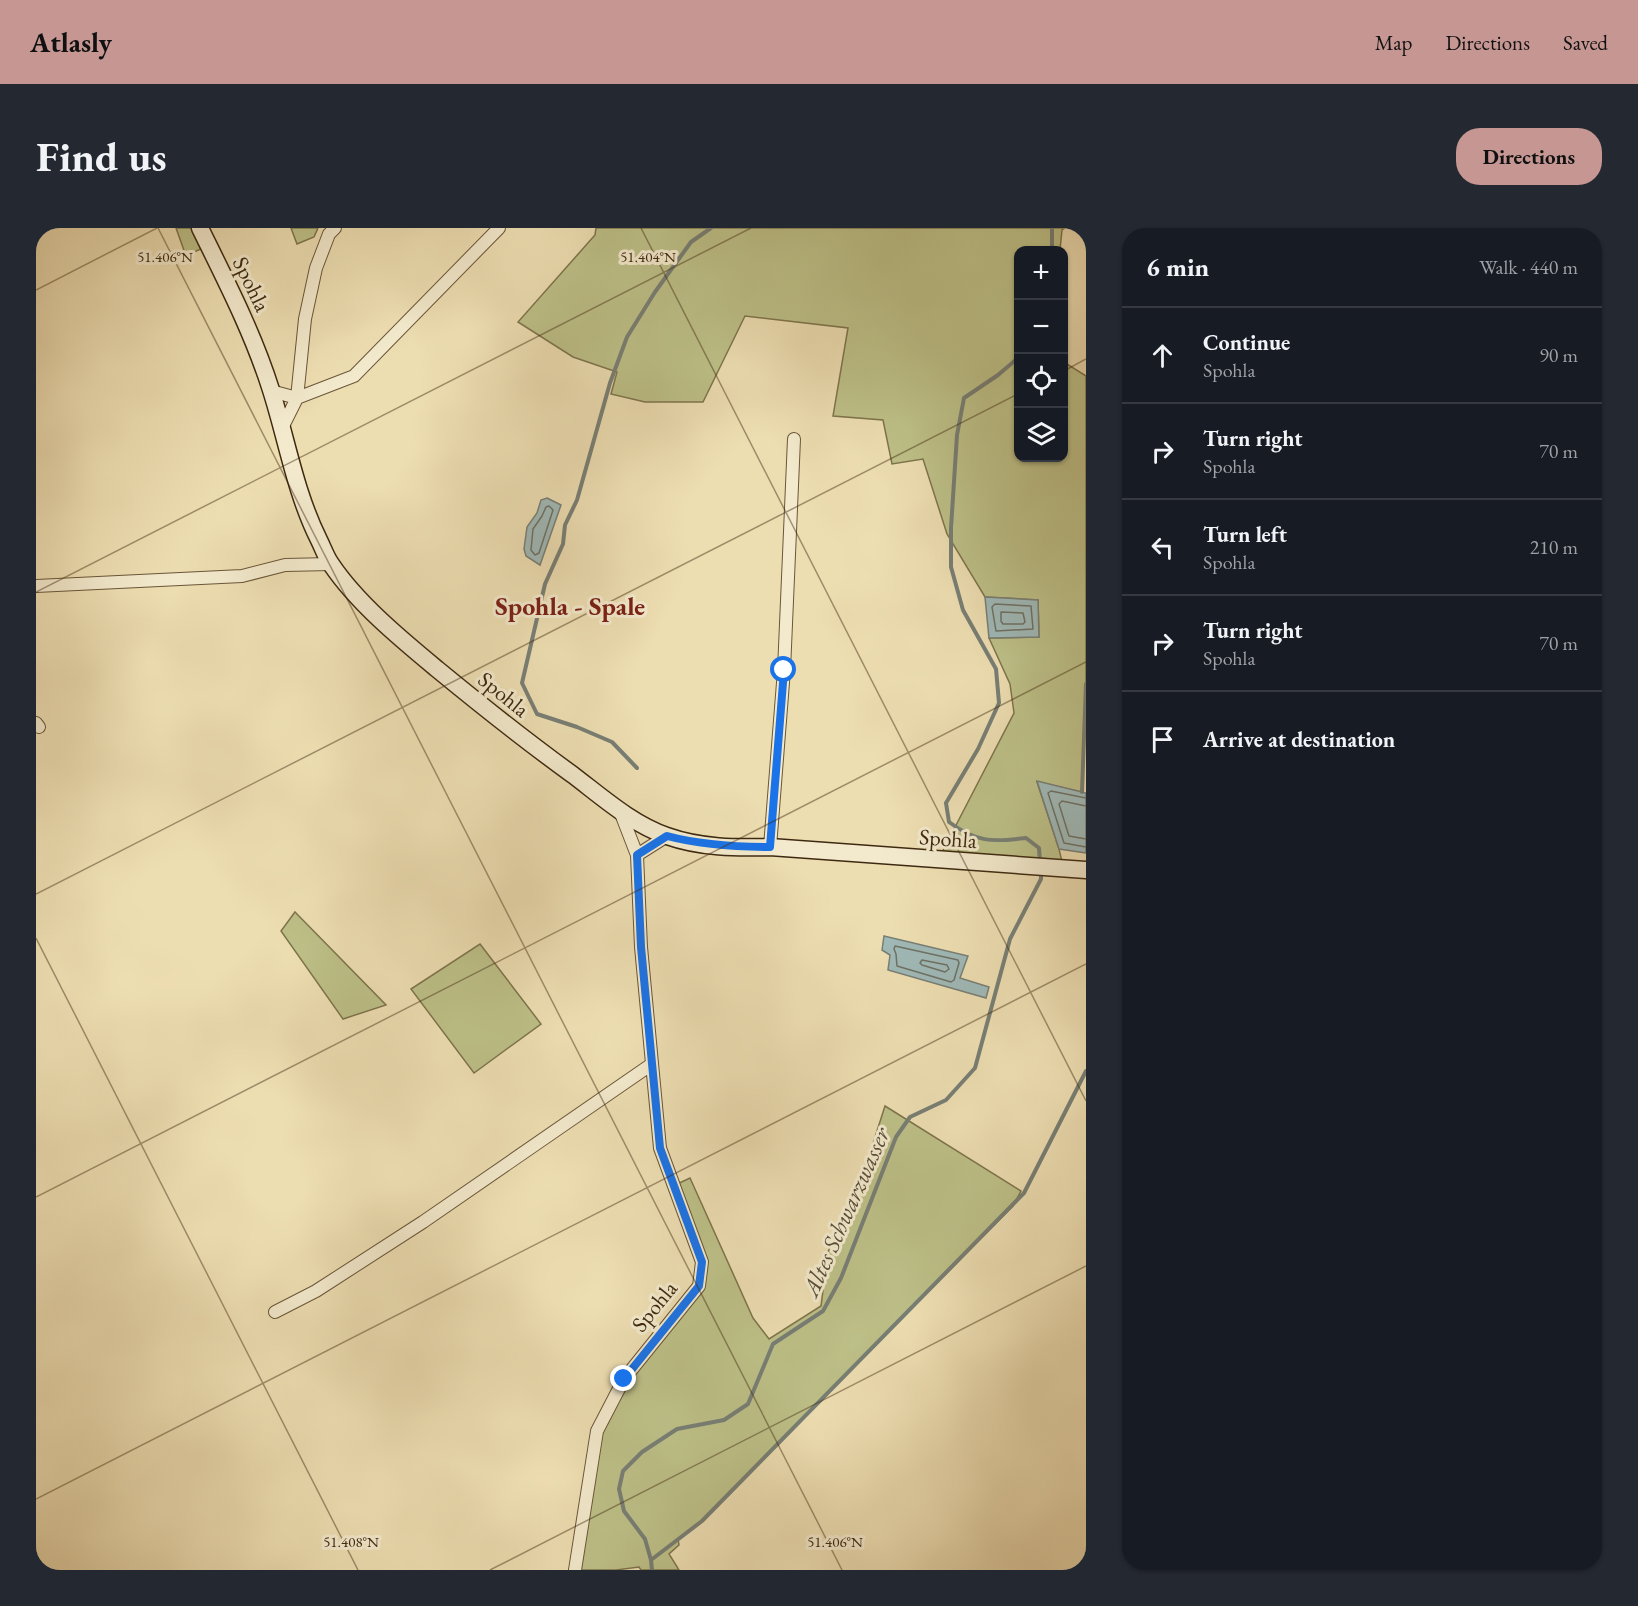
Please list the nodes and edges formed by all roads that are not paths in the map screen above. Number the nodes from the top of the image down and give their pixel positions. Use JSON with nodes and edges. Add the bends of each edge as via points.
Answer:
{"nodes":[{"id":1,"x":200,"y":228,"type":"edge"},
{"id":2,"x":335,"y":228,"type":"edge"},
{"id":3,"x":500,"y":228,"type":"edge"},
{"id":4,"x":271,"y":391,"type":"junction"},
{"id":5,"x":297,"y":398,"type":"junction"},
{"id":6,"x":281,"y":431,"type":"junction"},
{"id":7,"x":794,"y":439,"type":"dead end"},
{"id":8,"x":331,"y":564,"type":"junction"},
{"id":9,"x":36,"y":586,"type":"edge"},
{"id":10,"x":620,"y":810,"type":"junction"},
{"id":11,"x":667,"y":836,"type":"junction"},
{"id":12,"x":770,"y":847,"type":"junction"},
{"id":13,"x":637,"y":855,"type":"junction"},
{"id":14,"x":1086,"y":870,"type":"edge"},
{"id":15,"x":652,"y":1064,"type":"junction"},
{"id":16,"x":275,"y":1312,"type":"dead end"},
{"id":17,"x":575,"y":1570,"type":"edge"}],
"edges":[{"from":1,"to":4,"type":"street","name":"Spohla","via":[[249,330]]},
{"from":2,"to":5,"type":"street","via":[[316,268],[305,319]]},
{"from":3,"to":5,"type":"street","via":[[354,376]]},
{"from":4,"to":5,"type":"street"},
{"from":4,"to":6,"type":"street","name":"Spohla"},
{"from":5,"to":6,"type":"street"},
{"from":6,"to":8,"type":"street","name":"Spohla","via":[[310,522]]},
{"from":7,"to":12,"type":"street","via":[[784,670]]},
{"from":8,"to":9,"type":"street","via":[[285,566],[242,576]]},
{"from":8,"to":10,"type":"street","name":"Spohla","via":[[371,611],[420,654],[513,731]]},
{"from":10,"to":11,"type":"street","name":"Spohla"},
{"from":10,"to":13,"type":"street","name":"Spohla"},
{"from":11,"to":12,"type":"street","name":"Spohla","via":[[724,847]]},
{"from":11,"to":13,"type":"street"},
{"from":12,"to":14,"type":"street","name":"Spohla"},
{"from":13,"to":15,"type":"street","name":"Spohla"},
{"from":15,"to":16,"type":"street","via":[[423,1222]]},
{"from":15,"to":17,"type":"street","name":"Spohla","via":[[660,1148],[702,1262],[699,1286],[624,1379],[597,1431]]}]}
